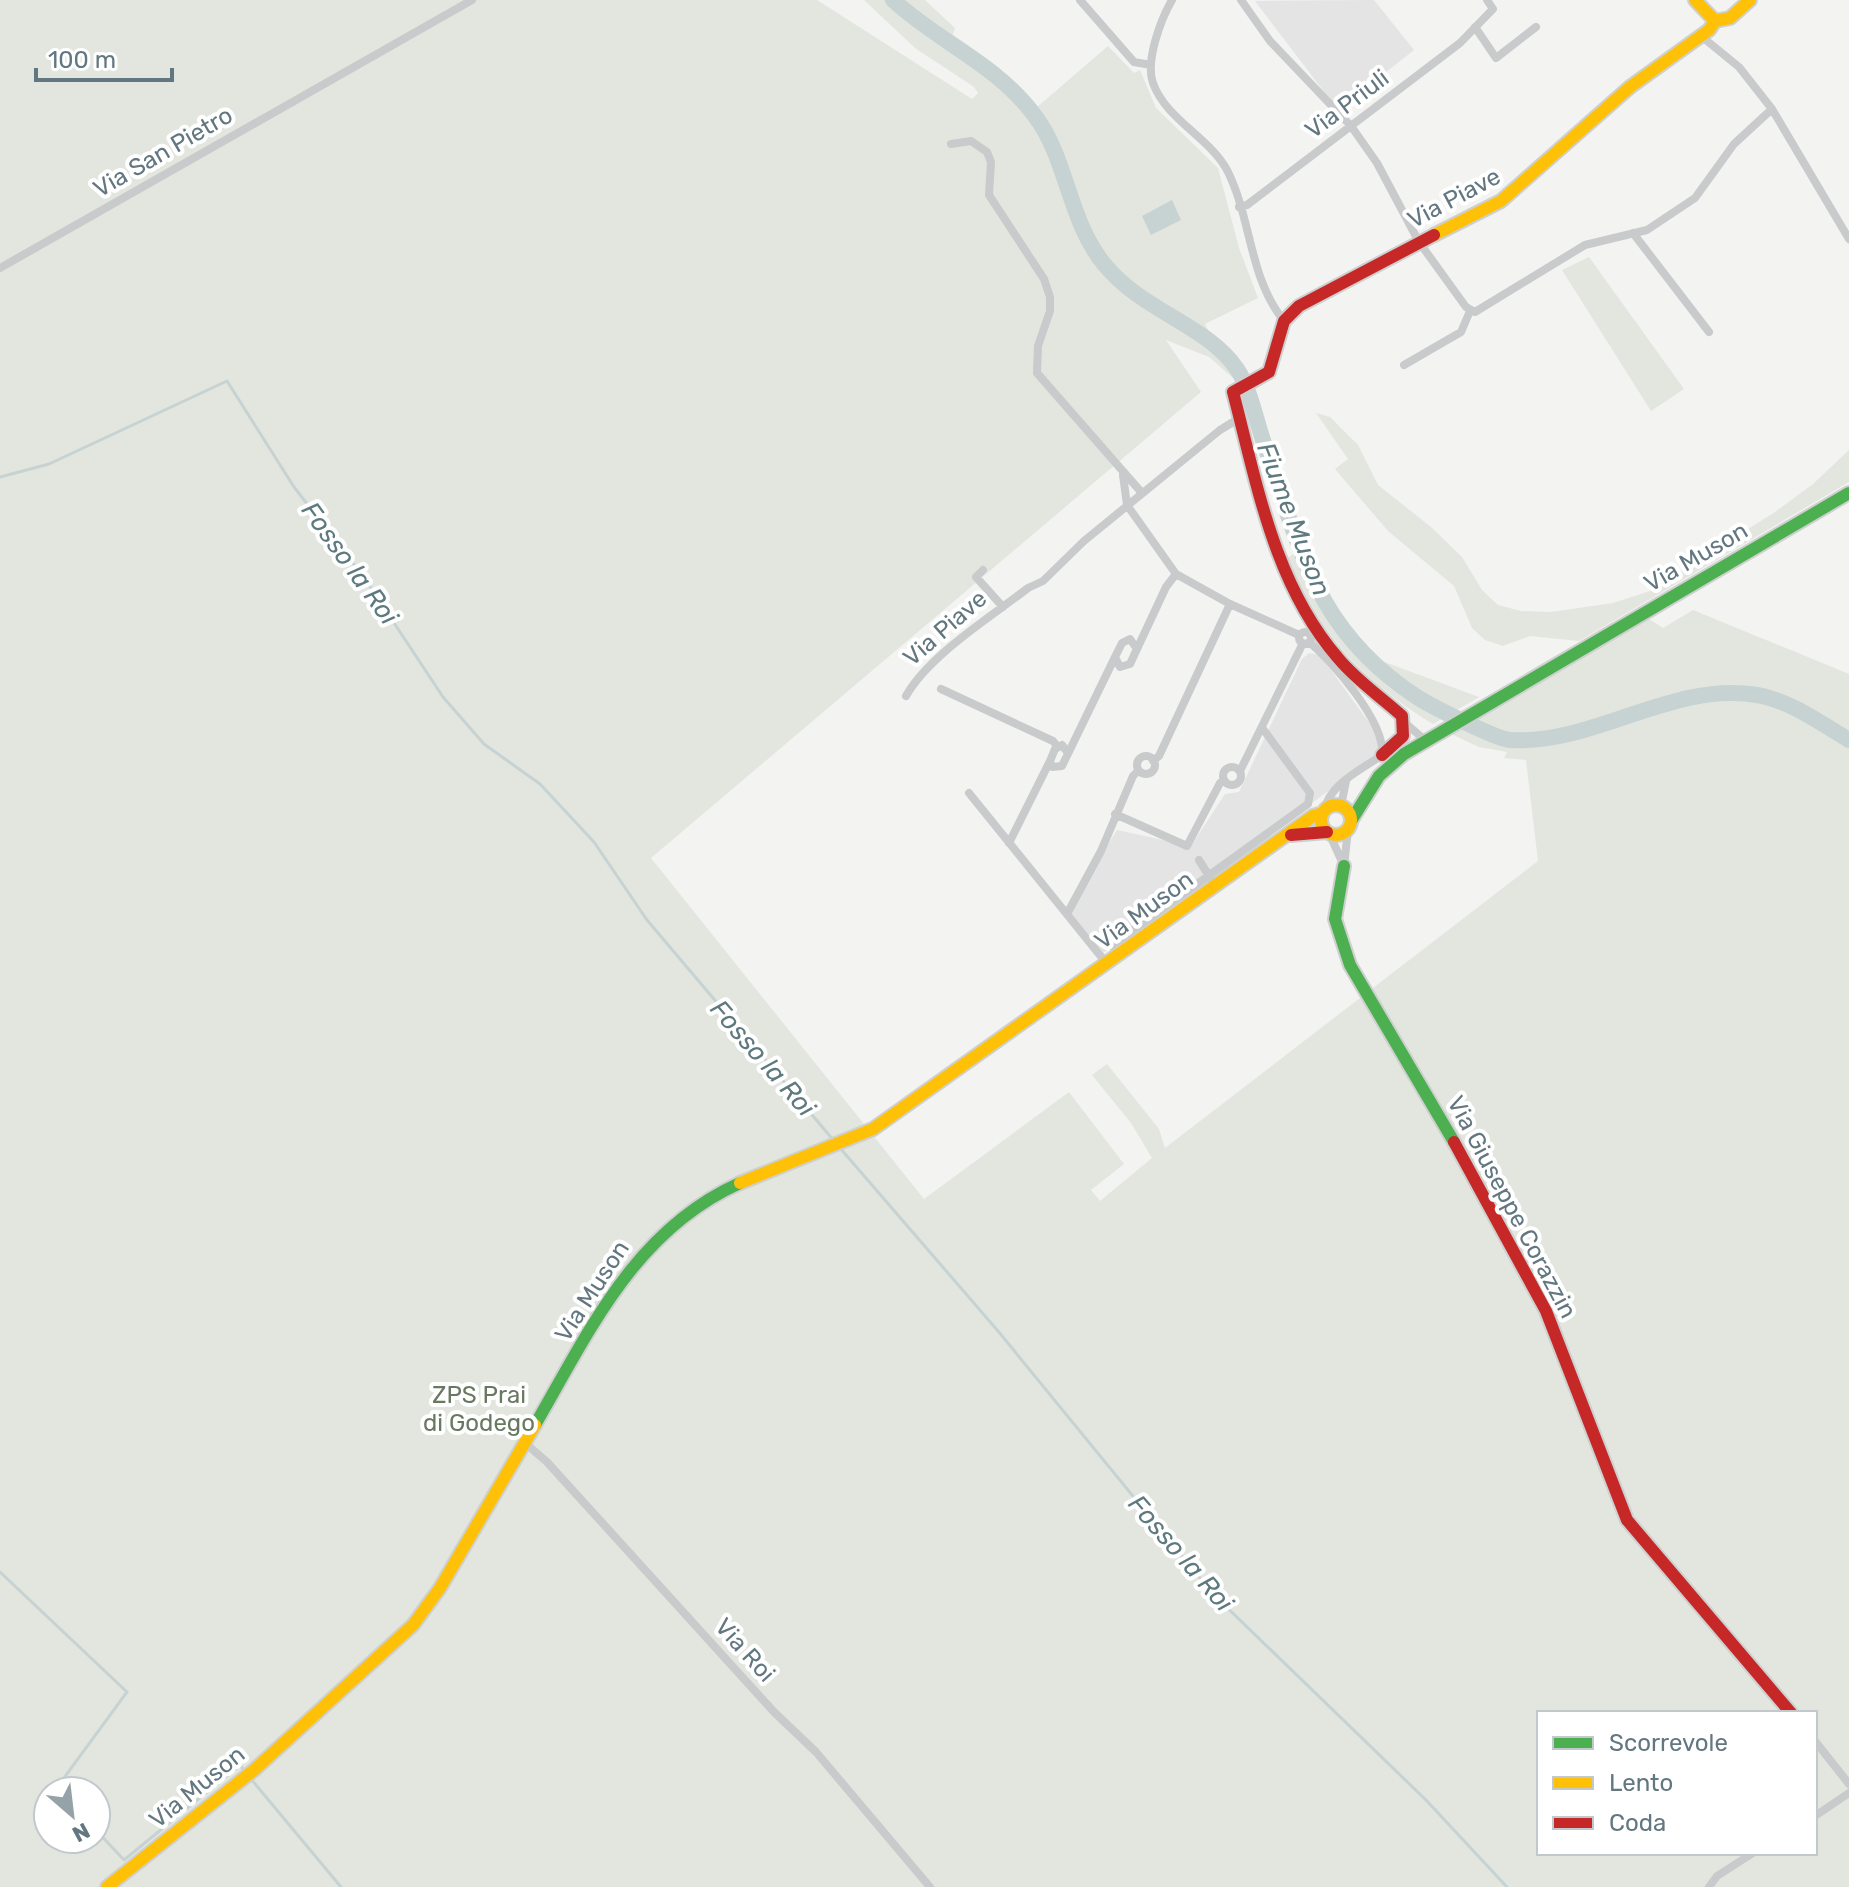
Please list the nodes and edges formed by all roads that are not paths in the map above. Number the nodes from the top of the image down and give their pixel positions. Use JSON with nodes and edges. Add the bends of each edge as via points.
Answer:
{"nodes":[{"id":1,"x":472,"y":0,"type":"edge"},
{"id":2,"x":1080,"y":0,"type":"edge"},
{"id":3,"x":1172,"y":0,"type":"edge"},
{"id":4,"x":1241,"y":0,"type":"edge"},
{"id":5,"x":1487,"y":0,"type":"edge"},
{"id":6,"x":1695,"y":0,"type":"edge"},
{"id":7,"x":1750,"y":0,"type":"edge"},
{"id":8,"x":1715,"y":21,"type":"junction"},
{"id":9,"x":1475,"y":27,"type":"junction"},
{"id":10,"x":1536,"y":27,"type":"dead end"},
{"id":11,"x":1701,"y":36,"type":"junction"},
{"id":12,"x":1151,"y":65,"type":"junction"},
{"id":13,"x":1772,"y":109,"type":"junction"},
{"id":14,"x":1351,"y":126,"type":"junction"},
{"id":15,"x":951,"y":144,"type":"dead end"},
{"id":16,"x":1239,"y":207,"type":"junction"},
{"id":17,"x":1633,"y":233,"type":"junction"},
{"id":18,"x":1849,"y":239,"type":"edge"},
{"id":19,"x":1419,"y":242,"type":"junction"},
{"id":20,"x":0,"y":268,"type":"edge"},
{"id":21,"x":1470,"y":311,"type":"junction"},
{"id":22,"x":1284,"y":321,"type":"junction"},
{"id":23,"x":1709,"y":332,"type":"dead end"},
{"id":24,"x":1404,"y":365,"type":"dead end"},
{"id":25,"x":1238,"y":419,"type":"junction"},
{"id":26,"x":1122,"y":474,"type":"junction"},
{"id":27,"x":1142,"y":493,"type":"junction"},
{"id":28,"x":1849,"y":493,"type":"edge"},
{"id":29,"x":1127,"y":505,"type":"junction"},
{"id":30,"x":983,"y":570,"type":"dead end"},
{"id":31,"x":1176,"y":574,"type":"junction"},
{"id":32,"x":1230,"y":604,"type":"junction"},
{"id":33,"x":1003,"y":607,"type":"junction"},
{"id":34,"x":1304,"y":640,"type":"junction"},
{"id":35,"x":1135,"y":644,"type":"junction"},
{"id":36,"x":1115,"y":657,"type":"junction"},
{"id":37,"x":1120,"y":667,"type":"junction"},
{"id":38,"x":1109,"y":670,"type":"junction"},
{"id":39,"x":941,"y":689,"type":"dead end"},
{"id":40,"x":906,"y":696,"type":"dead end"},
{"id":41,"x":1404,"y":722,"type":"junction"},
{"id":42,"x":1263,"y":729,"type":"junction"},
{"id":43,"x":1426,"y":741,"type":"junction"},
{"id":44,"x":1066,"y":747,"type":"junction"},
{"id":45,"x":1382,"y":755,"type":"junction"},
{"id":46,"x":1346,"y":781,"type":"junction"},
{"id":47,"x":1367,"y":792,"type":"junction"},
{"id":48,"x":969,"y":793,"type":"dead end"},
{"id":49,"x":1342,"y":807,"type":"junction"},
{"id":50,"x":1324,"y":812,"type":"junction"},
{"id":51,"x":1115,"y":814,"type":"junction"},
{"id":52,"x":1350,"y":825,"type":"junction"},
{"id":53,"x":1328,"y":832,"type":"junction"},
{"id":54,"x":1284,"y":837,"type":"junction"},
{"id":55,"x":1009,"y":843,"type":"junction"},
{"id":56,"x":1189,"y":844,"type":"junction"},
{"id":57,"x":1344,"y":866,"type":"junction"},
{"id":58,"x":1212,"y":881,"type":"junction"},
{"id":59,"x":1067,"y":914,"type":"junction"},
{"id":60,"x":1138,"y":934,"type":"junction"},
{"id":61,"x":1111,"y":946,"type":"dead end"},
{"id":62,"x":1107,"y":964,"type":"junction"},
{"id":63,"x":525,"y":1443,"type":"junction"},
{"id":64,"x":1789,"y":1711,"type":"edge"},
{"id":65,"x":1817,"y":1744,"type":"edge"},
{"id":66,"x":1849,"y":1784,"type":"edge"},
{"id":67,"x":1849,"y":1793,"type":"edge"},
{"id":68,"x":1817,"y":1815,"type":"edge"},
{"id":69,"x":1750,"y":1855,"type":"edge"},
{"id":70,"x":107,"y":1887,"type":"edge"},
{"id":71,"x":930,"y":1887,"type":"edge"},
{"id":72,"x":1709,"y":1887,"type":"edge"}],
"edges":[{"from":1,"to":20,"type":"street","name":"Via San Pietro"},
{"from":2,"to":12,"type":"street","via":[[1134,62]]},
{"from":3,"to":12,"type":"street"},
{"from":4,"to":14,"type":"street","via":[[1270,41]]},
{"from":5,"to":9,"type":"street","name":"Via Priuli","via":[[1493,9]]},
{"from":6,"to":8,"type":"main road"},
{"from":7,"to":8,"type":"main road","name":"Via Piave","via":[[1730,18]]},
{"from":8,"to":11,"type":"main road","name":"Via Piave"},
{"from":9,"to":10,"type":"street","via":[[1496,58]]},
{"from":9,"to":14,"type":"street","name":"Via Priuli"},
{"from":11,"to":13,"type":"street","via":[[1739,67]]},
{"from":11,"to":19,"type":"main road","name":"Via Piave","via":[[1630,87],[1501,201]]},
{"from":12,"to":16,"type":"street","via":[[1158,94],[1224,166]]},
{"from":13,"to":17,"type":"street","via":[[1734,144],[1695,198],[1647,230]]},
{"from":13,"to":18,"type":"street"},
{"from":14,"to":16,"type":"street","name":"Via Priuli"},
{"from":14,"to":19,"type":"street"},
{"from":15,"to":26,"type":"street","via":[[971,141],[987,152],[989,195],[1044,279],[1050,311],[1038,346],[1037,373]]},
{"from":16,"to":22,"type":"street","via":[[1267,300]]},
{"from":17,"to":21,"type":"street","via":[[1585,245]]},
{"from":17,"to":23,"type":"street"},
{"from":19,"to":21,"type":"street"},
{"from":19,"to":22,"type":"main road","name":"Via Piave","via":[[1329,287]]},
{"from":21,"to":24,"type":"street","via":[[1461,332]]},
{"from":22,"to":25,"type":"main road","via":[[1269,372],[1236,389]]},
{"from":25,"to":27,"type":"street","name":"Via Piave"},
{"from":25,"to":41,"type":"main road","via":[[1276,552],[1298,602],[1339,660]]},
{"from":26,"to":27,"type":"street"},
{"from":26,"to":29,"type":"street"},
{"from":27,"to":29,"type":"street","name":"Via Piave"},
{"from":28,"to":43,"type":"main road","name":"Via Muson"},
{"from":29,"to":31,"type":"street"},
{"from":29,"to":33,"type":"street","name":"Via Piave","via":[[1043,581]]},
{"from":30,"to":33,"type":"street","via":[[976,577]]},
{"from":31,"to":32,"type":"street"},
{"from":31,"to":35,"type":"street"},
{"from":32,"to":34,"type":"street"},
{"from":32,"to":51,"type":"street","via":[[1159,756],[1153,761],[1141,758]]},
{"from":33,"to":40,"type":"street","name":"Via Piave","via":[[915,680]]},
{"from":34,"to":42,"type":"street"},
{"from":34,"to":45,"type":"street","via":[[1331,662],[1373,722]]},
{"from":35,"to":36,"type":"street","via":[[1122,643]]},
{"from":35,"to":37,"type":"street","via":[[1130,664]]},
{"from":36,"to":37,"type":"street"},
{"from":36,"to":38,"type":"street"},
{"from":37,"to":38,"type":"street"},
{"from":38,"to":44,"type":"street"},
{"from":39,"to":44,"type":"street"},
{"from":41,"to":43,"type":"street"},
{"from":41,"to":45,"type":"main road","via":[[1402,739]]},
{"from":42,"to":56,"type":"street","via":[[1240,780],[1220,783]]},
{"from":42,"to":58,"type":"street","via":[[1310,793],[1308,804]]},
{"from":43,"to":47,"type":"main road","name":"Via Muson","via":[[1389,766]]},
{"from":44,"to":55,"type":"street","via":[[1062,766],[1051,764],[1041,775]]},
{"from":45,"to":46,"type":"street"},
{"from":46,"to":49,"type":"street"},
{"from":46,"to":50,"type":"street","via":[[1326,800]]},
{"from":47,"to":49,"type":"main road","name":"Via Muson"},
{"from":47,"to":52,"type":"main road","name":"Via Muson"},
{"from":48,"to":55,"type":"street"},
{"from":49,"to":50,"type":"main road","name":"Via Muson"},
{"from":49,"to":52,"type":"main road"},
{"from":50,"to":53,"type":"main road","via":[[1322,823]]},
{"from":50,"to":54,"type":"main road","name":"Via Muson"},
{"from":51,"to":56,"type":"street"},
{"from":51,"to":59,"type":"street"},
{"from":52,"to":53,"type":"main road","name":"Via Muson","via":[[1340,834]]},
{"from":52,"to":57,"type":"street","name":"Via Giuseppe Corazzin"},
{"from":53,"to":54,"type":"main road","name":"Via Muson"},
{"from":53,"to":57,"type":"street"},
{"from":54,"to":58,"type":"main road","name":"Via Muson"},
{"from":55,"to":59,"type":"street"},
{"from":56,"to":58,"type":"street"},
{"from":57,"to":64,"type":"main road","name":"Via Giuseppe Corazzin","via":[[1335,919],[1350,965],[1443,1121],[1546,1311],[1627,1520]]},
{"from":58,"to":60,"type":"main road","name":"Via Muson"},
{"from":59,"to":62,"type":"street"},
{"from":60,"to":61,"type":"street"},
{"from":60,"to":62,"type":"main road","name":"Via Muson"},
{"from":62,"to":63,"type":"main road","name":"Via Muson","via":[[844,1144],[719,1193],[684,1214],[650,1244],[610,1295]]},
{"from":63,"to":70,"type":"main road","name":"Via Muson","via":[[413,1625],[254,1770]]},
{"from":63,"to":71,"type":"street","name":"Via Roi","via":[[816,1752]]},
{"from":65,"to":66,"type":"street"},
{"from":67,"to":68,"type":"street"},
{"from":69,"to":72,"type":"street"}]}
